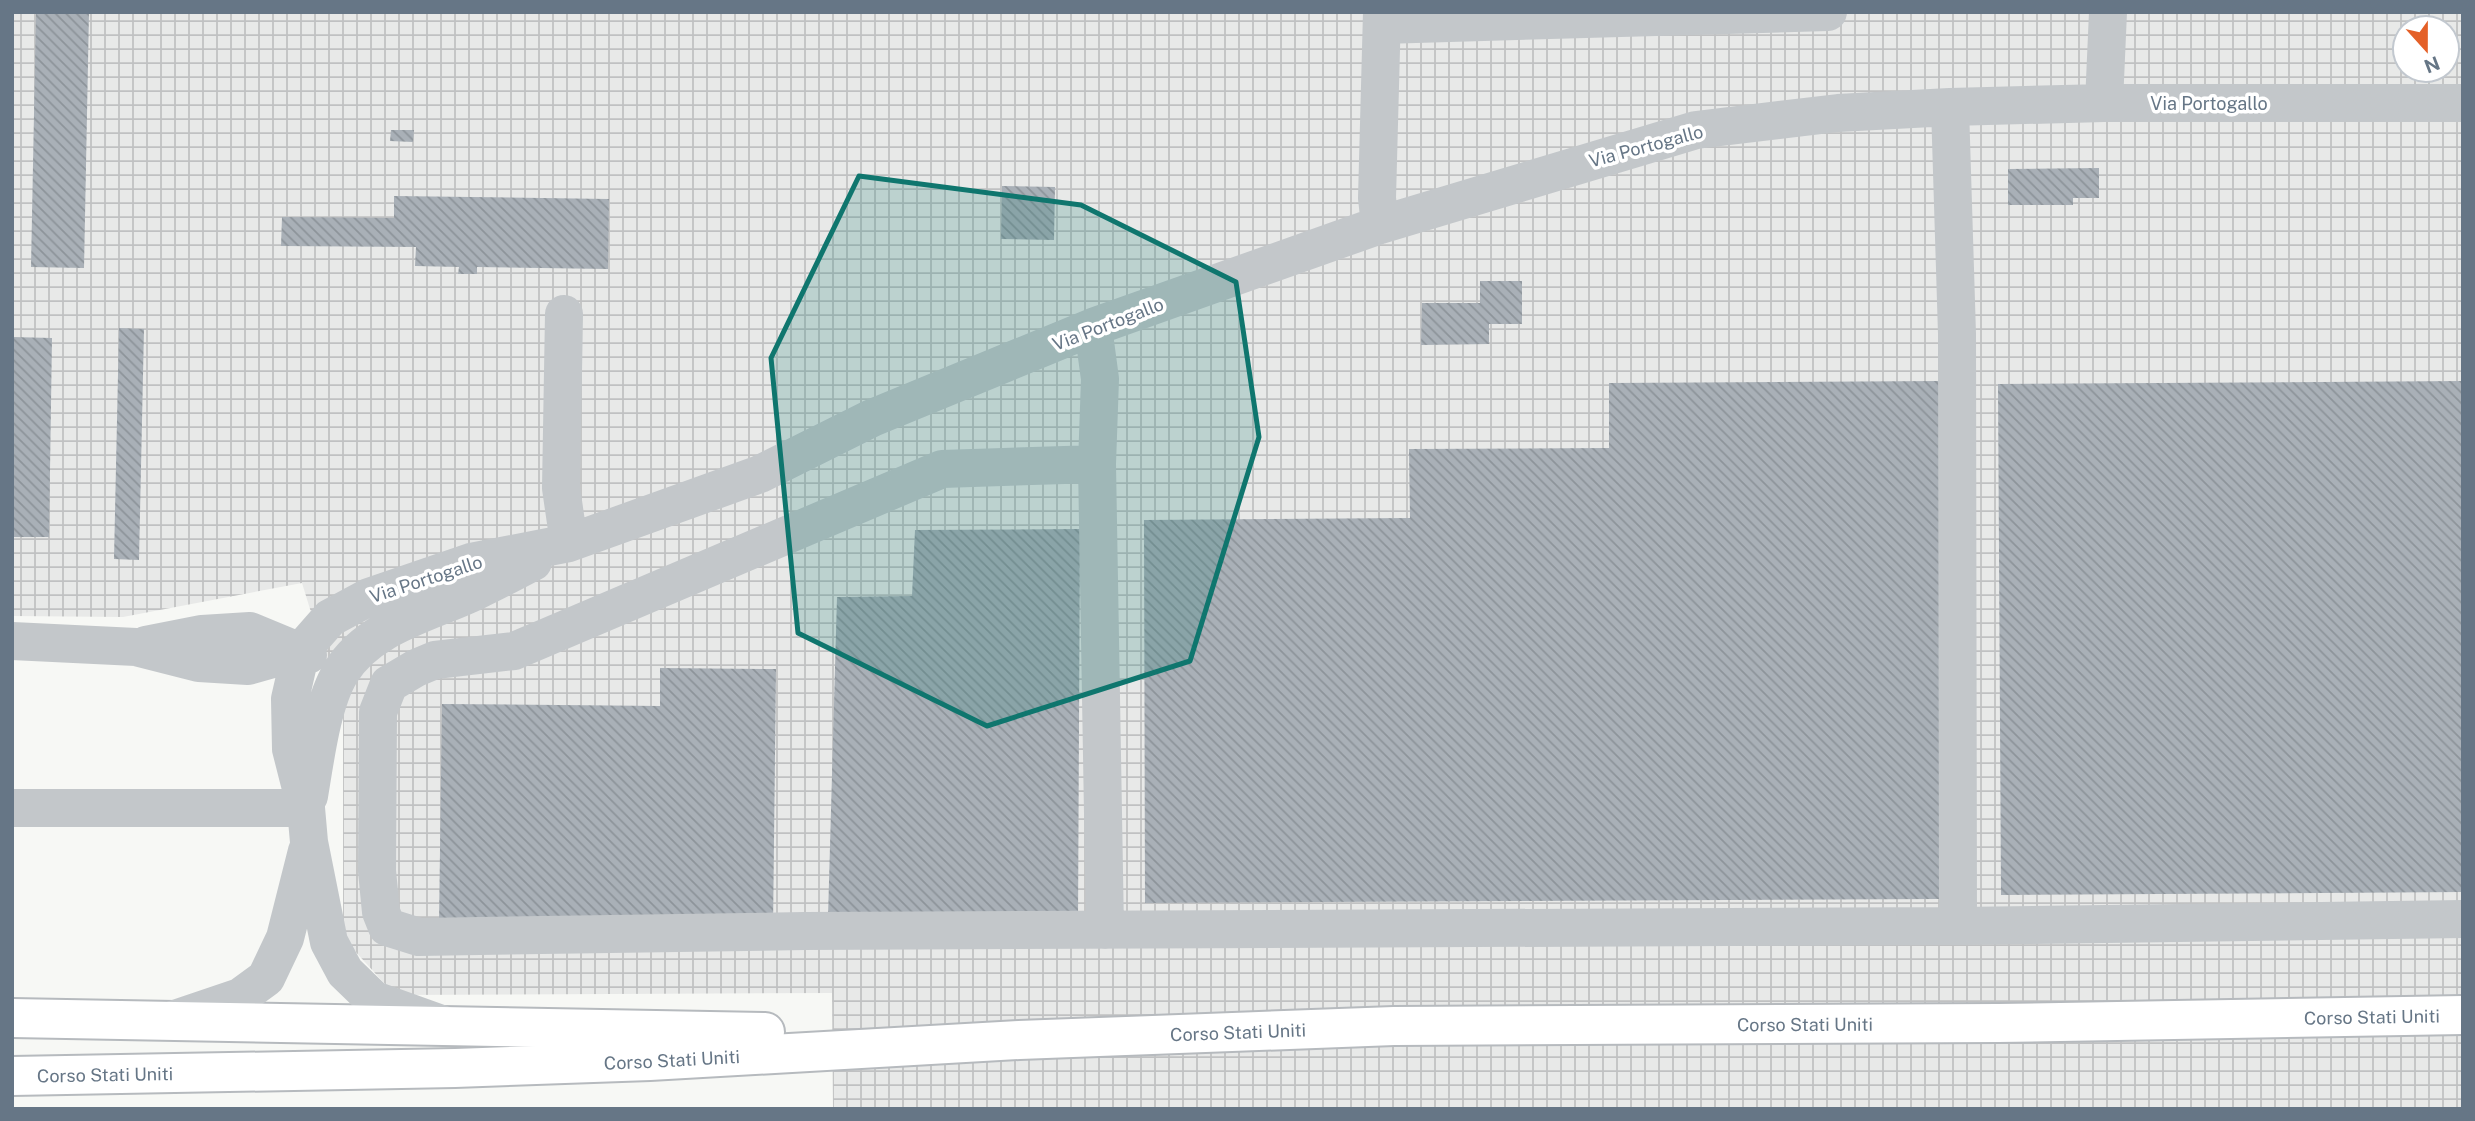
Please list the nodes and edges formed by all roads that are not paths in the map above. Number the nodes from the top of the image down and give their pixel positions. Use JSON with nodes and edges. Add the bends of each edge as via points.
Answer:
{"nodes":[{"id":1,"x":1828,"y":12,"type":"edge"},
{"id":2,"x":2108,"y":12,"type":"edge"},
{"id":3,"x":1382,"y":19,"type":"edge"},
{"id":4,"x":2104,"y":103,"type":"junction"},
{"id":5,"x":2463,"y":103,"type":"edge"},
{"id":6,"x":1950,"y":107,"type":"junction"},
{"id":7,"x":1380,"y":225,"type":"junction"},
{"id":8,"x":564,"y":314,"type":"dead end"},
{"id":9,"x":1093,"y":327,"type":"junction"},
{"id":10,"x":1097,"y":464,"type":"junction"},
{"id":11,"x":569,"y":543,"type":"junction"},
{"id":12,"x":12,"y":641,"type":"edge"},
{"id":13,"x":301,"y":651,"type":"junction"},
{"id":14,"x":340,"y":673,"type":"junction"},
{"id":15,"x":12,"y":808,"type":"edge"},
{"id":16,"x":308,"y":825,"type":"junction"},
{"id":17,"x":2463,"y":919,"type":"edge"},
{"id":18,"x":1958,"y":926,"type":"junction"},
{"id":19,"x":1105,"y":930,"type":"junction"},
{"id":20,"x":2463,"y":1014,"type":"edge"},
{"id":21,"x":12,"y":1018,"type":"edge"},
{"id":22,"x":172,"y":1020,"type":"junction"},
{"id":23,"x":446,"y":1026,"type":"junction"},
{"id":24,"x":1018,"y":1040,"type":"junction"},
{"id":25,"x":12,"y":1076,"type":"edge"}],
"edges":[{"from":1,"to":3,"type":"street"},
{"from":2,"to":4,"type":"street"},
{"from":3,"to":7,"type":"street"},
{"from":4,"to":5,"type":"street","name":"Via Portogallo"},
{"from":4,"to":6,"type":"street","name":"Via Portogallo"},
{"from":6,"to":7,"type":"street","name":"Via Portogallo","via":[[1838,113],[1696,130]]},
{"from":6,"to":18,"type":"street","via":[[1957,334]]},
{"from":7,"to":9,"type":"street","name":"Via Portogallo"},
{"from":8,"to":11,"type":"street","via":[[561,488]]},
{"from":9,"to":10,"type":"street","via":[[1100,379]]},
{"from":9,"to":11,"type":"street","name":"Via Portogallo","via":[[872,418],[760,474]]},
{"from":10,"to":19,"type":"street"},
{"from":10,"to":19,"type":"street","via":[[942,469],[514,651],[435,660],[415,667],[389,684],[378,712],[377,871],[387,927],[419,937]]},
{"from":11,"to":13,"type":"street","name":"Via Portogallo","via":[[471,562],[369,597],[330,618]]},
{"from":11,"to":14,"type":"street","name":"Via Portogallo","via":[[476,592],[398,625],[362,647]]},
{"from":12,"to":13,"type":"street","via":[[135,647],[199,663],[248,666]]},
{"from":13,"to":14,"type":"street"},
{"from":13,"to":16,"type":"street","via":[[290,699],[291,749]]},
{"from":14,"to":16,"type":"street","via":[[329,701]]},
{"from":15,"to":16,"type":"street"},
{"from":16,"to":22,"type":"street","via":[[285,937],[266,978],[240,998]]},
{"from":16,"to":23,"type":"street","via":[[329,942],[345,972],[374,1000]]},
{"from":17,"to":18,"type":"street"},
{"from":18,"to":19,"type":"street"},
{"from":20,"to":24,"type":"main road","name":"Corso Stati Uniti","via":[[1394,1027]]},
{"from":21,"to":22,"type":"main road"},
{"from":22,"to":23,"type":"main road"},
{"from":23,"to":24,"type":"main road"},
{"from":24,"to":25,"type":"main road","name":"Corso Stati Uniti","via":[[455,1068]]}]}
